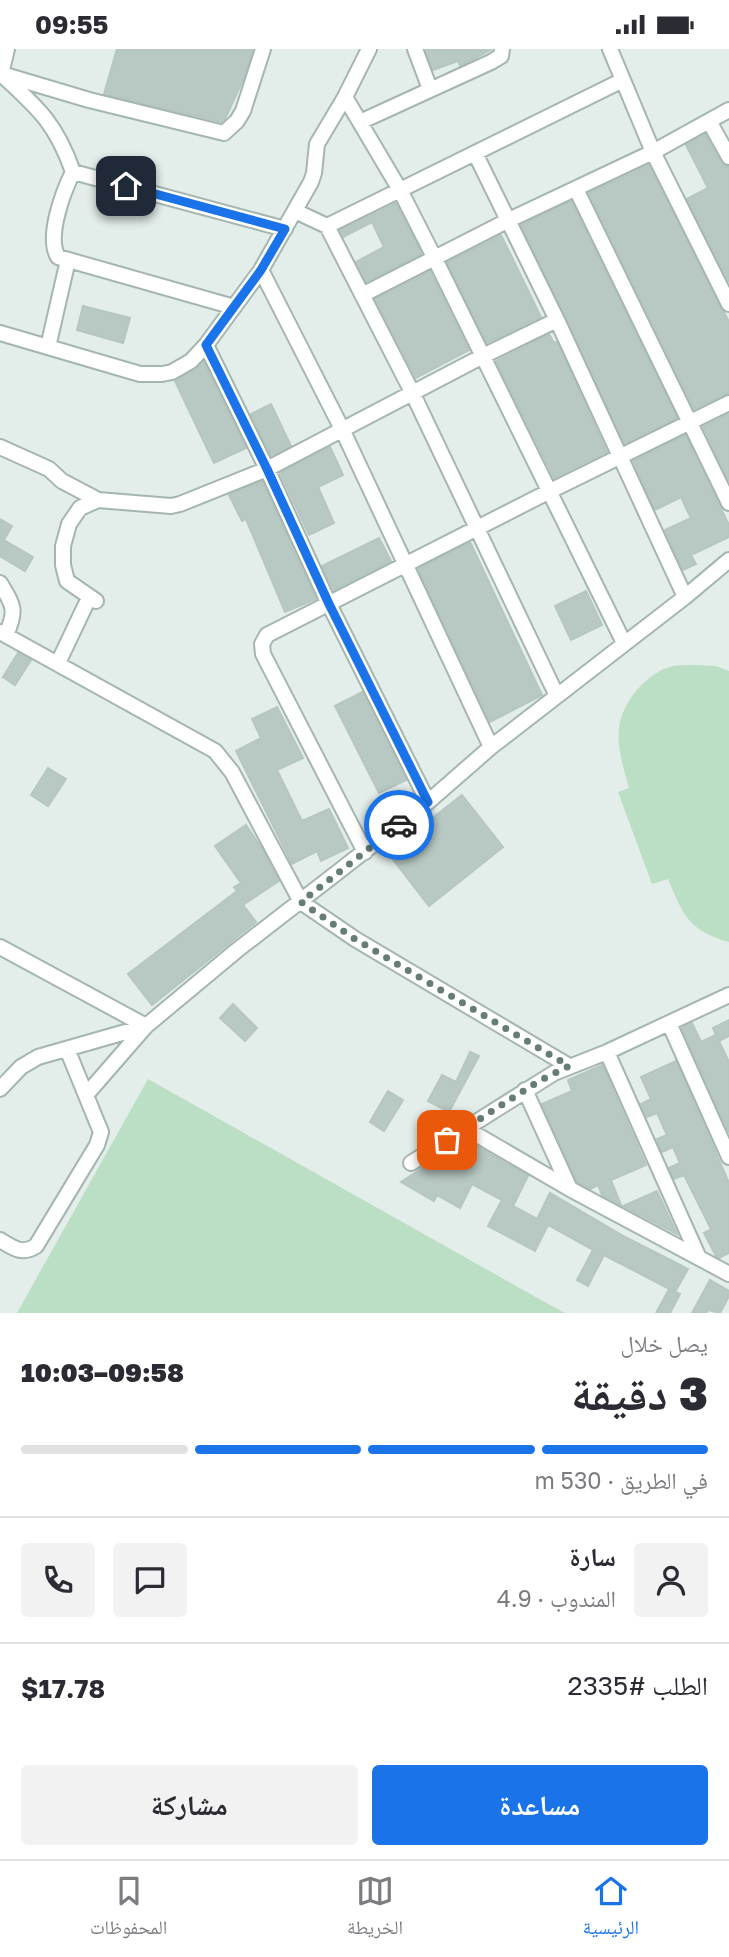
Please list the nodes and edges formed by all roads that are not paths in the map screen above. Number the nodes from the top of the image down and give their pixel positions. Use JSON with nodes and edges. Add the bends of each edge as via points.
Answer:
{"nodes":[{"id":1,"x":7,"y":49,"type":"edge"},
{"id":2,"x":263,"y":49,"type":"edge"},
{"id":3,"x":369,"y":49,"type":"edge"},
{"id":4,"x":415,"y":49,"type":"edge"},
{"id":5,"x":502,"y":49,"type":"edge"},
{"id":6,"x":610,"y":49,"type":"edge"},
{"id":7,"x":1,"y":74,"type":"edge"},
{"id":8,"x":624,"y":80,"type":"junction"},
{"id":9,"x":430,"y":89,"type":"junction"},
{"id":10,"x":345,"y":97,"type":"junction"},
{"id":11,"x":729,"y":110,"type":"edge"},
{"id":12,"x":709,"y":121,"type":"junction"},
{"id":13,"x":360,"y":122,"type":"junction"},
{"id":14,"x":653,"y":152,"type":"junction"},
{"id":15,"x":475,"y":153,"type":"junction"},
{"id":16,"x":729,"y":157,"type":"edge"},
{"id":17,"x":73,"y":172,"type":"junction"},
{"id":18,"x":576,"y":189,"type":"junction"},
{"id":19,"x":400,"y":190,"type":"junction"},
{"id":20,"x":295,"y":211,"type":"junction"},
{"id":21,"x":509,"y":220,"type":"junction"},
{"id":22,"x":327,"y":226,"type":"junction"},
{"id":23,"x":285,"y":229,"type":"junction"},
{"id":24,"x":434,"y":257,"type":"junction"},
{"id":25,"x":68,"y":260,"type":"junction"},
{"id":26,"x":261,"y":270,"type":"junction"},
{"id":27,"x":362,"y":295,"type":"junction"},
{"id":28,"x":729,"y":304,"type":"edge"},
{"id":29,"x":234,"y":307,"type":"junction"},
{"id":30,"x":557,"y":320,"type":"junction"},
{"id":31,"x":0,"y":333,"type":"edge"},
{"id":32,"x":206,"y":345,"type":"junction"},
{"id":33,"x":48,"y":347,"type":"junction"},
{"id":34,"x":483,"y":356,"type":"junction"},
{"id":35,"x":412,"y":393,"type":"junction"},
{"id":36,"x":729,"y":403,"type":"edge"},
{"id":37,"x":691,"y":423,"type":"junction"},
{"id":38,"x":342,"y":429,"type":"junction"},
{"id":39,"x":4,"y":449,"type":"edge"},
{"id":40,"x":620,"y":456,"type":"junction"},
{"id":41,"x":0,"y":465,"type":"edge"},
{"id":42,"x":267,"y":469,"type":"junction"},
{"id":43,"x":548,"y":492,"type":"junction"},
{"id":44,"x":99,"y":500,"type":"junction"},
{"id":45,"x":729,"y":503,"type":"edge"},
{"id":46,"x":477,"y":530,"type":"junction"},
{"id":47,"x":729,"y":560,"type":"edge"},
{"id":48,"x":405,"y":565,"type":"junction"},
{"id":49,"x":0,"y":583,"type":"edge"},
{"id":50,"x":685,"y":597,"type":"junction"},
{"id":51,"x":329,"y":604,"type":"junction"},
{"id":52,"x":3,"y":634,"type":"edge"},
{"id":53,"x":624,"y":643,"type":"junction"},
{"id":54,"x":58,"y":663,"type":"junction"},
{"id":55,"x":557,"y":696,"type":"junction"},
{"id":56,"x":491,"y":747,"type":"junction"},
{"id":57,"x":428,"y":802,"type":"junction"},
{"id":58,"x":365,"y":852,"type":"junction"},
{"id":59,"x":301,"y":902,"type":"junction"},
{"id":60,"x":0,"y":947,"type":"edge"},
{"id":61,"x":729,"y":995,"type":"edge"},
{"id":62,"x":669,"y":1023,"type":"junction"},
{"id":63,"x":145,"y":1026,"type":"junction"},
{"id":64,"x":67,"y":1049,"type":"junction"},
{"id":65,"x":607,"y":1052,"type":"junction"},
{"id":66,"x":569,"y":1066,"type":"junction"},
{"id":67,"x":0,"y":1089,"type":"edge"},
{"id":68,"x":525,"y":1090,"type":"junction"},
{"id":69,"x":86,"y":1094,"type":"junction"},
{"id":70,"x":465,"y":1128,"type":"junction"},
{"id":71,"x":729,"y":1157,"type":"edge"},
{"id":72,"x":411,"y":1163,"type":"dead end"},
{"id":73,"x":570,"y":1189,"type":"junction"},
{"id":74,"x":0,"y":1240,"type":"edge"},
{"id":75,"x":699,"y":1258,"type":"junction"},
{"id":76,"x":729,"y":1274,"type":"edge"}],
"edges":[{"from":1,"to":7,"type":"street"},
{"from":2,"to":7,"type":"street","via":[[243,111],[224,133]]},
{"from":3,"to":10,"type":"street"},
{"from":4,"to":9,"type":"street"},
{"from":5,"to":9,"type":"street","via":[[501,56],[491,62]]},
{"from":6,"to":8,"type":"street"},
{"from":7,"to":17,"type":"street","via":[[49,121]]},
{"from":8,"to":14,"type":"street"},
{"from":8,"to":15,"type":"street"},
{"from":9,"to":13,"type":"street"},
{"from":10,"to":13,"type":"street"},
{"from":10,"to":20,"type":"street","via":[[317,144],[313,177]]},
{"from":11,"to":12,"type":"street"},
{"from":12,"to":14,"type":"street"},
{"from":12,"to":16,"type":"street"},
{"from":13,"to":19,"type":"street"},
{"from":14,"to":18,"type":"street"},
{"from":14,"to":28,"type":"street"},
{"from":15,"to":19,"type":"street"},
{"from":15,"to":21,"type":"street"},
{"from":17,"to":23,"type":"street"},
{"from":17,"to":25,"type":"street","via":[[62,194],[54,245],[58,257]]},
{"from":18,"to":21,"type":"street"},
{"from":18,"to":37,"type":"street"},
{"from":19,"to":22,"type":"street"},
{"from":19,"to":24,"type":"street"},
{"from":20,"to":22,"type":"street"},
{"from":20,"to":23,"type":"street"},
{"from":21,"to":24,"type":"street"},
{"from":21,"to":30,"type":"street"},
{"from":22,"to":27,"type":"street"},
{"from":23,"to":26,"type":"street"},
{"from":24,"to":27,"type":"street"},
{"from":24,"to":34,"type":"street"},
{"from":25,"to":29,"type":"street"},
{"from":25,"to":33,"type":"street"},
{"from":26,"to":29,"type":"street"},
{"from":26,"to":38,"type":"street"},
{"from":27,"to":35,"type":"street"},
{"from":29,"to":32,"type":"street"},
{"from":30,"to":34,"type":"street"},
{"from":30,"to":40,"type":"street"},
{"from":31,"to":33,"type":"street"},
{"from":32,"to":33,"type":"street","via":[[182,367],[151,375]]},
{"from":32,"to":42,"type":"street"},
{"from":34,"to":35,"type":"street"},
{"from":34,"to":43,"type":"street"},
{"from":35,"to":38,"type":"street"},
{"from":35,"to":46,"type":"street"},
{"from":36,"to":37,"type":"street"},
{"from":37,"to":40,"type":"street"},
{"from":37,"to":45,"type":"street"},
{"from":38,"to":42,"type":"street"},
{"from":38,"to":48,"type":"street"},
{"from":39,"to":41,"type":"street"},
{"from":39,"to":44,"type":"street"},
{"from":40,"to":43,"type":"street"},
{"from":40,"to":50,"type":"street"},
{"from":42,"to":44,"type":"street","via":[[171,506]]},
{"from":42,"to":51,"type":"street"},
{"from":43,"to":46,"type":"street"},
{"from":43,"to":53,"type":"street"},
{"from":44,"to":54,"type":"street","via":[[80,508],[69,524],[63,546],[67,581],[91,603]]},
{"from":46,"to":48,"type":"street"},
{"from":46,"to":55,"type":"street"},
{"from":47,"to":50,"type":"street"},
{"from":48,"to":51,"type":"street"},
{"from":48,"to":56,"type":"street"},
{"from":49,"to":52,"type":"street","via":[[14,617]]},
{"from":50,"to":53,"type":"street"},
{"from":51,"to":57,"type":"street"},
{"from":51,"to":58,"type":"street","via":[[267,635],[262,644]]},
{"from":52,"to":54,"type":"street"},
{"from":53,"to":55,"type":"street"},
{"from":54,"to":59,"type":"street","via":[[222,757]]},
{"from":55,"to":56,"type":"street"},
{"from":56,"to":57,"type":"street"},
{"from":57,"to":58,"type":"street"},
{"from":58,"to":59,"type":"street"},
{"from":59,"to":63,"type":"street"},
{"from":59,"to":66,"type":"street"},
{"from":60,"to":63,"type":"street"},
{"from":61,"to":62,"type":"street"},
{"from":62,"to":65,"type":"street"},
{"from":62,"to":71,"type":"street"},
{"from":63,"to":64,"type":"street"},
{"from":63,"to":69,"type":"street"},
{"from":64,"to":67,"type":"street","via":[[38,1057]]},
{"from":64,"to":69,"type":"street"},
{"from":65,"to":66,"type":"street"},
{"from":65,"to":75,"type":"street"},
{"from":66,"to":68,"type":"street"},
{"from":68,"to":70,"type":"street"},
{"from":68,"to":73,"type":"street"},
{"from":69,"to":74,"type":"street","via":[[101,1132],[97,1145],[36,1246],[17,1251]]},
{"from":70,"to":72,"type":"street"},
{"from":70,"to":73,"type":"street"},
{"from":73,"to":75,"type":"street"},
{"from":75,"to":76,"type":"street"}]}
